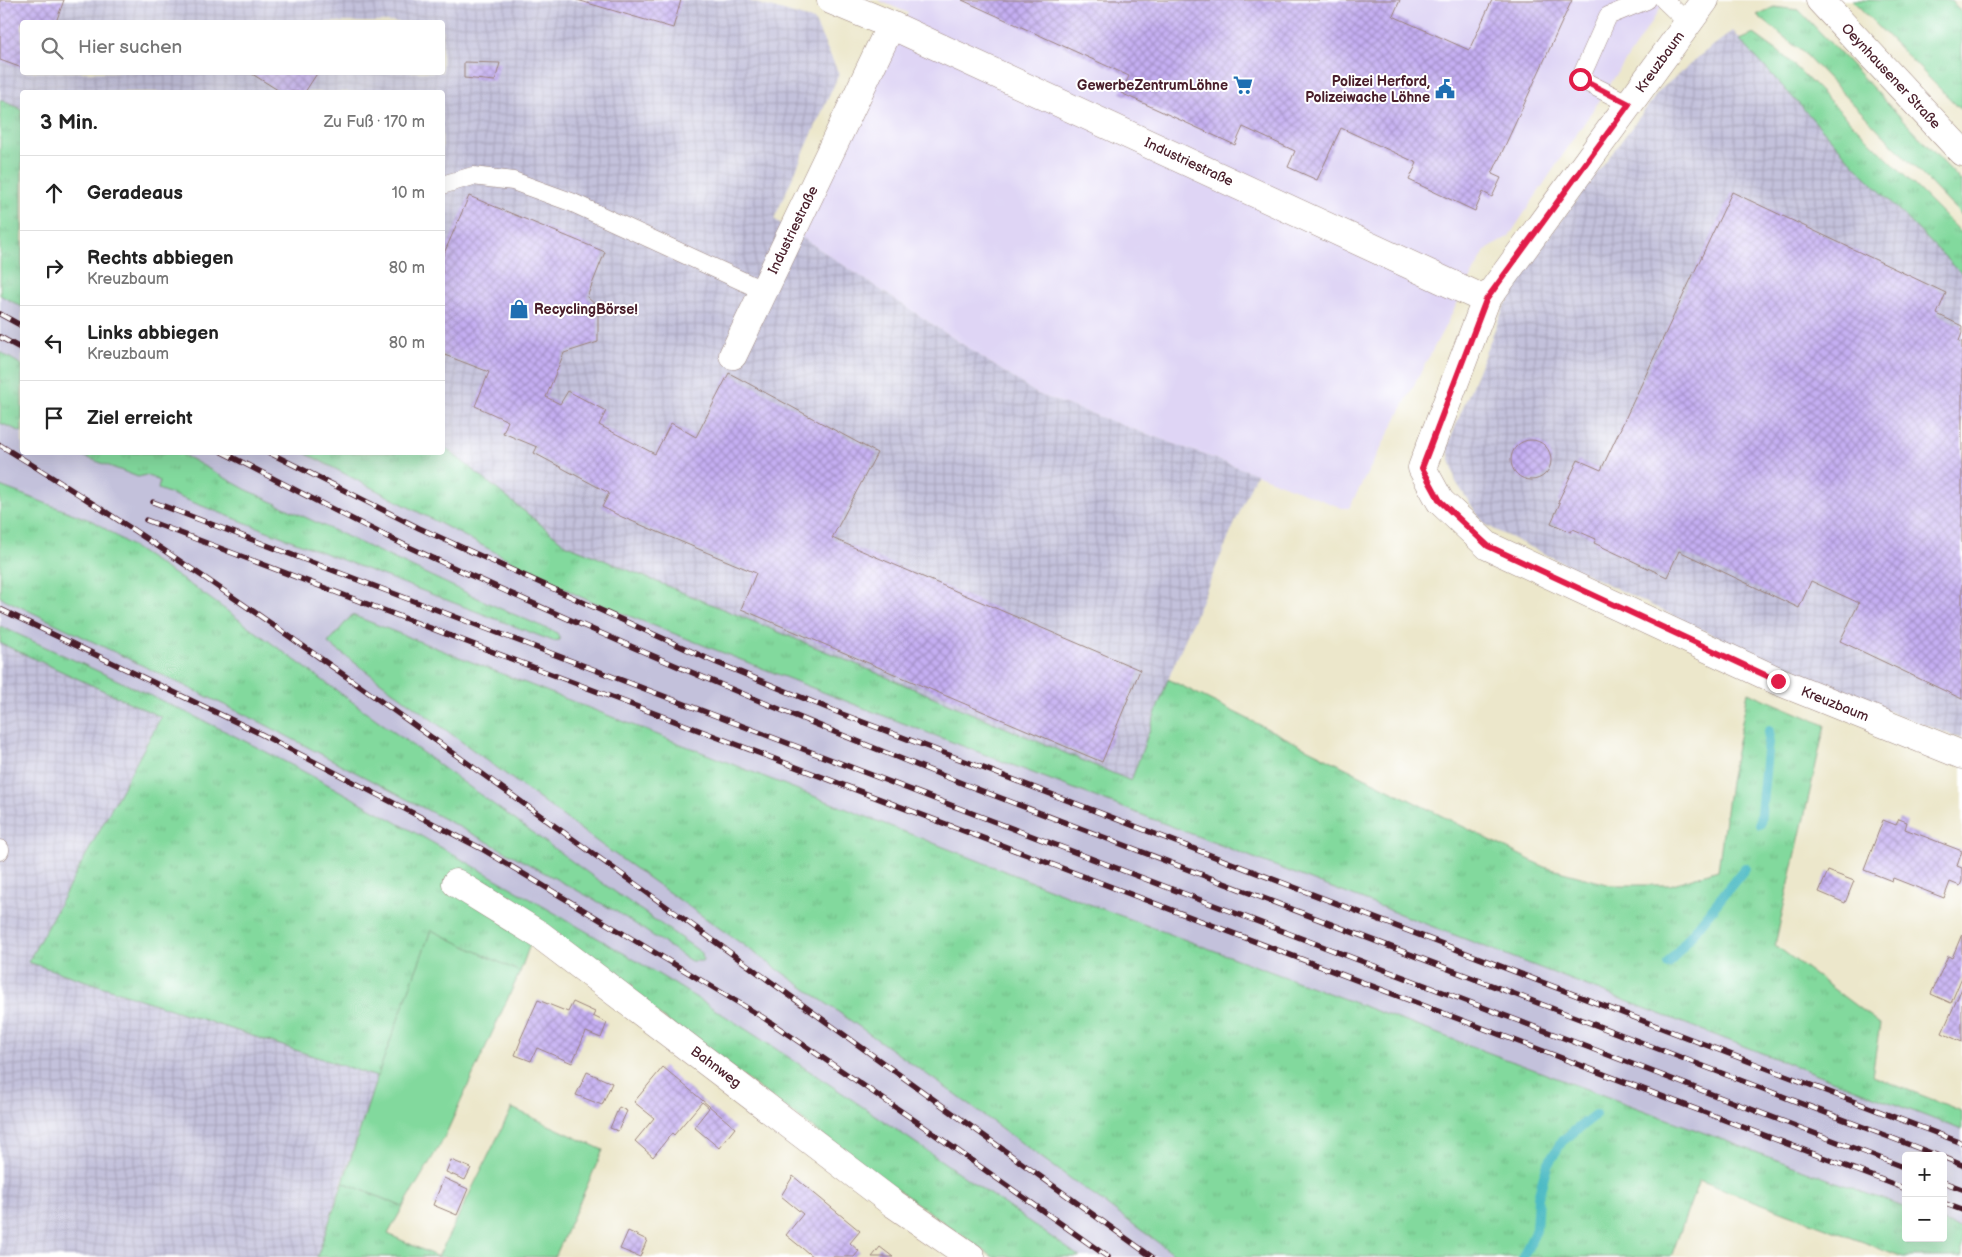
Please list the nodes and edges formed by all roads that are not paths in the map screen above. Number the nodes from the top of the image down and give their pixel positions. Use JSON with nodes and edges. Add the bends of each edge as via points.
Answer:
{"nodes":[{"id":1,"x":831,"y":0,"type":"edge"},
{"id":2,"x":1647,"y":0,"type":"edge"},
{"id":3,"x":1664,"y":0,"type":"edge"},
{"id":4,"x":1704,"y":0,"type":"edge"},
{"id":5,"x":1820,"y":0,"type":"edge"},
{"id":6,"x":1688,"y":23,"type":"junction"},
{"id":7,"x":891,"y":25,"type":"junction"},
{"id":8,"x":1629,"y":104,"type":"junction"},
{"id":9,"x":1962,"y":152,"type":"edge"},
{"id":10,"x":445,"y":185,"type":"edge"},
{"id":11,"x":764,"y":291,"type":"junction"},
{"id":12,"x":1486,"y":300,"type":"junction"},
{"id":13,"x":733,"y":355,"type":"dead end"},
{"id":14,"x":1962,"y":755,"type":"edge"},
{"id":15,"x":456,"y":884,"type":"dead end"},
{"id":16,"x":971,"y":1257,"type":"edge"}],
"edges":[{"from":1,"to":7,"type":"street","name":"Industriestraße"},
{"from":2,"to":8,"type":"lane","via":[[1608,16],[1580,79]]},
{"from":3,"to":6,"type":"lane"},
{"from":4,"to":6,"type":"street","name":"Kreuzbaum"},
{"from":5,"to":9,"type":"street","name":"Oeynhausener Straße"},
{"from":6,"to":8,"type":"street","name":"Kreuzbaum"},
{"from":7,"to":11,"type":"street","name":"Industriestraße"},
{"from":7,"to":12,"type":"street","name":"Industriestraße"},
{"from":8,"to":12,"type":"street","name":"Kreuzbaum"},
{"from":10,"to":11,"type":"lane","via":[[473,176],[513,181],[571,202]]},
{"from":11,"to":13,"type":"street","name":"Industriestraße"},
{"from":12,"to":14,"type":"street","name":"Kreuzbaum","via":[[1422,468],[1440,501],[1488,546],[1778,681]]},
{"from":15,"to":16,"type":"street","name":"Bahnweg","via":[[540,935],[894,1204]]}]}
